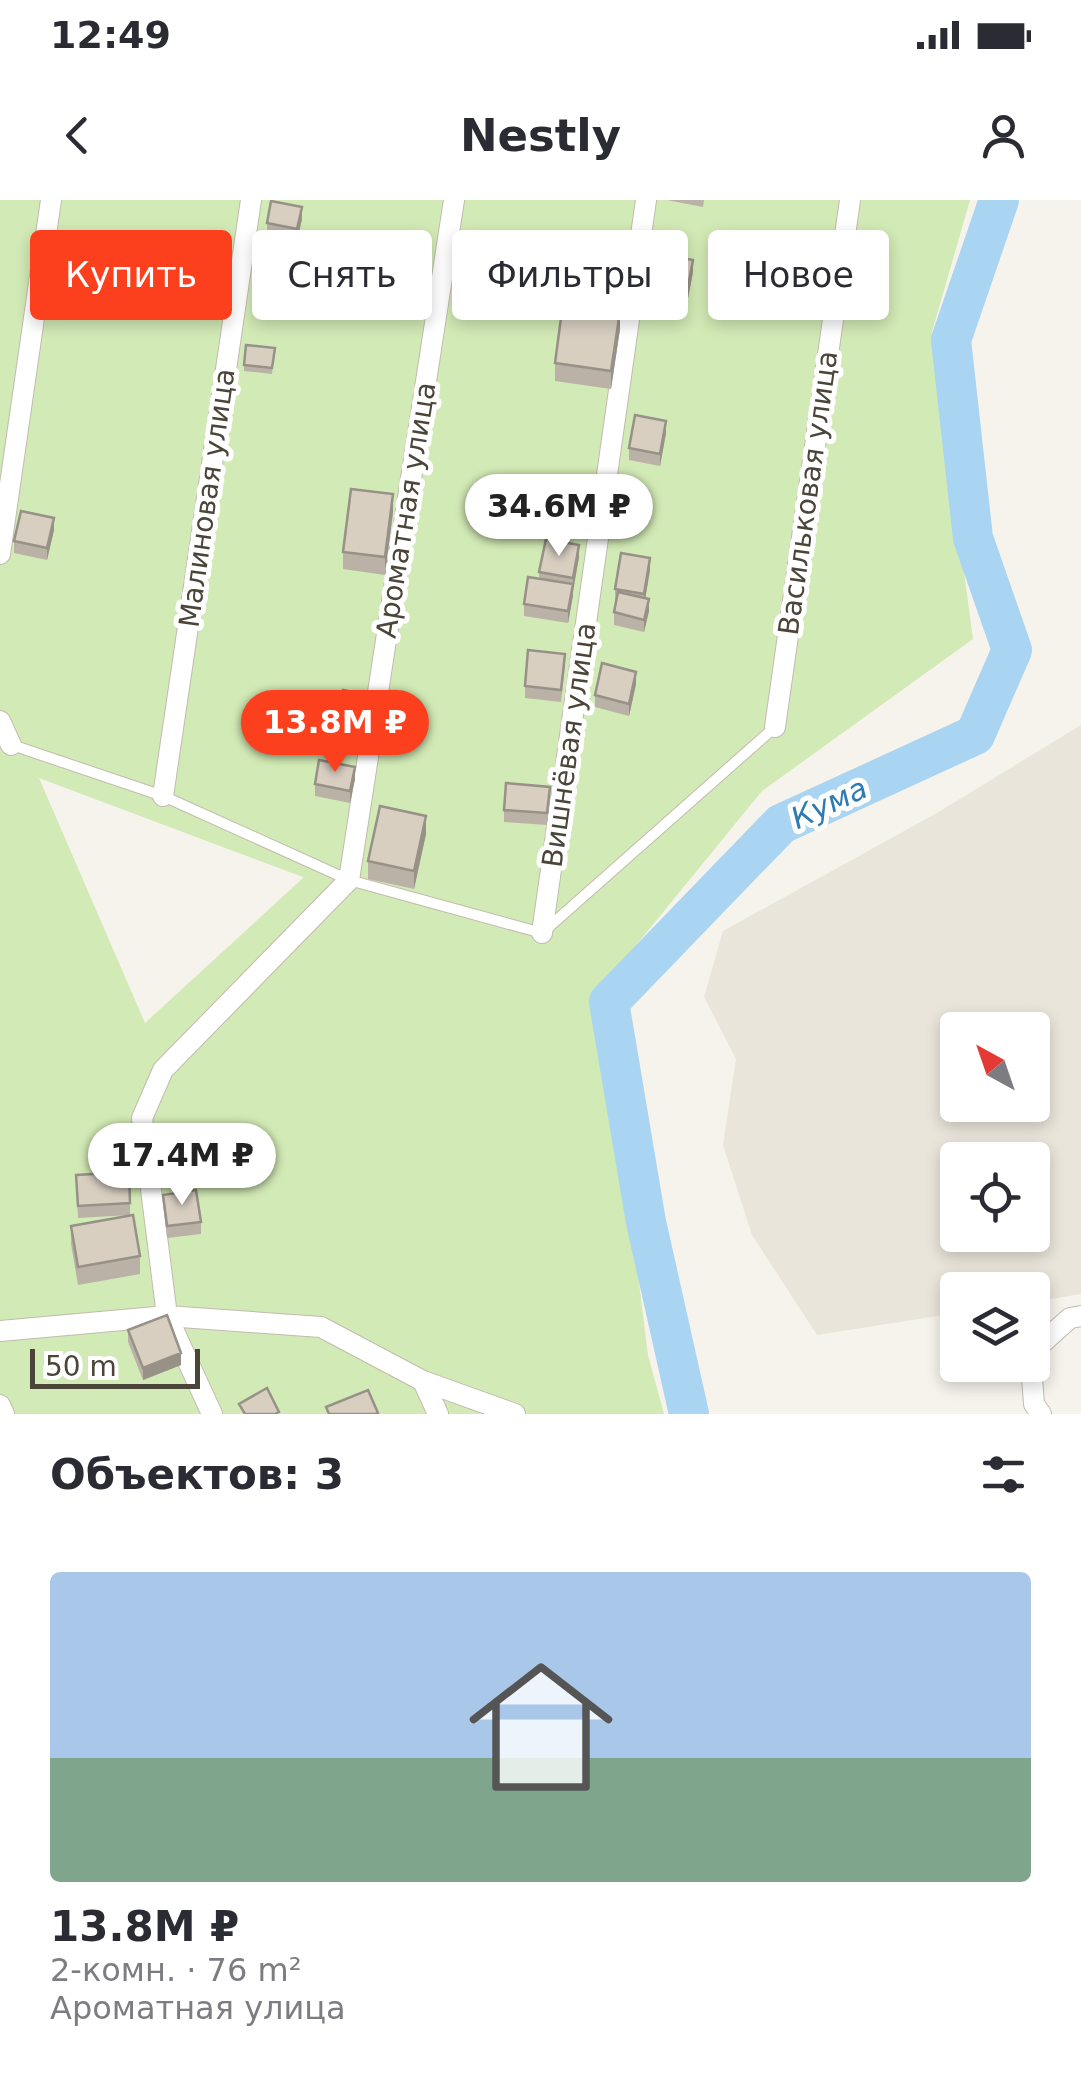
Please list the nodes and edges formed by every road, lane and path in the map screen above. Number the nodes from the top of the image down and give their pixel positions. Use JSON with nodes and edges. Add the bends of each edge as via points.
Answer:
{"nodes":[{"id":1,"x":51,"y":200,"type":"edge"},
{"id":2,"x":251,"y":200,"type":"edge"},
{"id":3,"x":454,"y":200,"type":"edge"},
{"id":4,"x":646,"y":200,"type":"edge"},
{"id":5,"x":850,"y":200,"type":"edge"},
{"id":6,"x":0,"y":554,"type":"edge"},
{"id":7,"x":0,"y":721,"type":"edge"},
{"id":8,"x":775,"y":728,"type":"joint"},
{"id":9,"x":10,"y":745,"type":"joint"},
{"id":10,"x":163,"y":796,"type":"junction"},
{"id":11,"x":350,"y":880,"type":"junction"},
{"id":12,"x":542,"y":933,"type":"junction"},
{"id":13,"x":167,"y":1316,"type":"junction"},
{"id":14,"x":1081,"y":1316,"type":"edge"},
{"id":15,"x":0,"y":1332,"type":"edge"},
{"id":16,"x":1050,"y":1336,"type":"edge"},
{"id":17,"x":423,"y":1380,"type":"junction"},
{"id":18,"x":1032,"y":1382,"type":"edge"},
{"id":19,"x":0,"y":1405,"type":"edge"},
{"id":20,"x":4,"y":1414,"type":"edge"},
{"id":21,"x":212,"y":1414,"type":"edge"},
{"id":22,"x":438,"y":1414,"type":"edge"},
{"id":23,"x":515,"y":1414,"type":"edge"},
{"id":24,"x":1041,"y":1414,"type":"edge"}],
"edges":[{"from":1,"to":6,"type":"street"},
{"from":2,"to":10,"type":"street","name":"Малиновая улица"},
{"from":3,"to":11,"type":"street","name":"Ароматная улица"},
{"from":4,"to":12,"type":"street","name":"Вишнёвая улица"},
{"from":5,"to":8,"type":"street","name":"Васильковая улица"},
{"from":7,"to":9,"type":"street"},
{"from":8,"to":12,"type":"lane"},
{"from":9,"to":10,"type":"lane"},
{"from":10,"to":11,"type":"lane"},
{"from":11,"to":12,"type":"lane"},
{"from":11,"to":13,"type":"street","via":[[164,1070],[142,1118]]},
{"from":13,"to":15,"type":"street"},
{"from":13,"to":17,"type":"street","via":[[320,1327]]},
{"from":13,"to":21,"type":"street"},
{"from":14,"to":16,"type":"street"},
{"from":17,"to":22,"type":"street"},
{"from":17,"to":23,"type":"street"},
{"from":18,"to":24,"type":"street"},
{"from":19,"to":20,"type":"street"}]}
